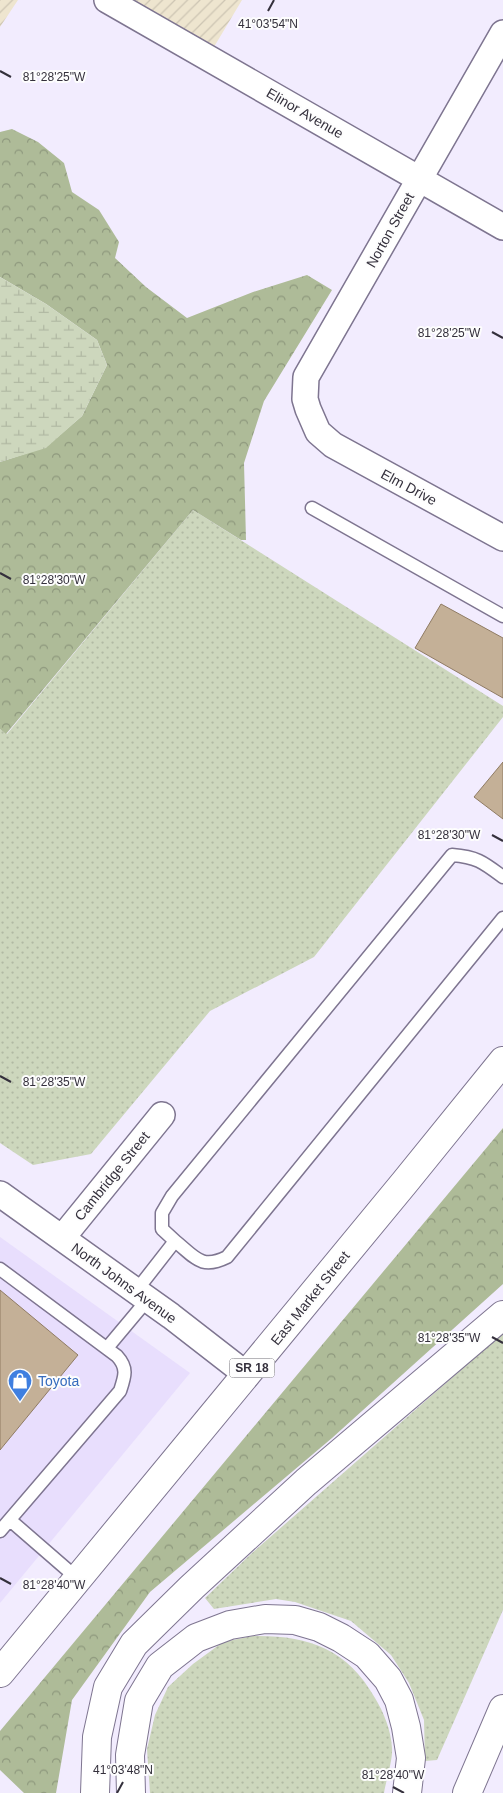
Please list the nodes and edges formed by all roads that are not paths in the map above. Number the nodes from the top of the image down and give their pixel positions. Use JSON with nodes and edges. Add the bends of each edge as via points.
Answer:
{"nodes":[{"id":1,"x":107,"y":0,"type":"edge"},
{"id":2,"x":503,"y":33,"type":"edge"},
{"id":3,"x":418,"y":179,"type":"junction"},
{"id":4,"x":503,"y":227,"type":"edge"},
{"id":5,"x":318,"y":432,"type":"joint"},
{"id":6,"x":312,"y":508,"type":"dead end"},
{"id":7,"x":503,"y":538,"type":"edge"},
{"id":8,"x":503,"y":616,"type":"edge"},
{"id":9,"x":503,"y":877,"type":"edge"},
{"id":10,"x":503,"y":918,"type":"edge"},
{"id":11,"x":503,"y":1060,"type":"edge"},
{"id":12,"x":162,"y":1115,"type":"dead end"},
{"id":13,"x":0,"y":1194,"type":"edge"},
{"id":14,"x":62,"y":1238,"type":"junction"},
{"id":15,"x":174,"y":1241,"type":"junction"},
{"id":16,"x":0,"y":1269,"type":"edge"},
{"id":17,"x":142,"y":1295,"type":"junction"},
{"id":18,"x":503,"y":1315,"type":"edge"},
{"id":19,"x":107,"y":1348,"type":"junction"},
{"id":20,"x":247,"y":1374,"type":"junction"},
{"id":21,"x":10,"y":1520,"type":"junction"},
{"id":22,"x":0,"y":1531,"type":"edge"},
{"id":23,"x":78,"y":1579,"type":"junction"},
{"id":24,"x":0,"y":1673,"type":"edge"},
{"id":25,"x":503,"y":1710,"type":"edge"},
{"id":26,"x":95,"y":1793,"type":"edge"},
{"id":27,"x":131,"y":1793,"type":"edge"},
{"id":28,"x":407,"y":1793,"type":"edge"},
{"id":29,"x":467,"y":1793,"type":"edge"}],
"edges":[{"from":1,"to":3,"type":"street","name":"Elinor Avenue"},
{"from":2,"to":3,"type":"street","name":"Norton Street"},
{"from":3,"to":4,"type":"street","name":"Elinor Avenue"},
{"from":3,"to":5,"type":"street","name":"Norton Street","via":[[306,377],[305,399]]},
{"from":5,"to":7,"type":"street","name":"Elm Drive","via":[[350,456]]},
{"from":6,"to":8,"type":"lane"},
{"from":9,"to":15,"type":"lane","via":[[479,860],[452,855],[172,1196],[162,1213],[162,1229]]},
{"from":10,"to":15,"type":"lane","via":[[227,1257],[215,1263],[201,1262]]},
{"from":11,"to":20,"type":"main road","name":"East Market Street","number":"SR 18"},
{"from":12,"to":14,"type":"street","name":"Cambridge Street"},
{"from":13,"to":14,"type":"street","name":"North Johns Avenue"},
{"from":14,"to":17,"type":"street","name":"North Johns Avenue"},
{"from":15,"to":17,"type":"lane"},
{"from":16,"to":19,"type":"lane"},
{"from":17,"to":19,"type":"lane"},
{"from":17,"to":20,"type":"street","name":"North Johns Avenue"},
{"from":18,"to":26,"type":"main road","via":[[306,1482],[134,1644],[108,1687],[97,1737]]},
{"from":19,"to":21,"type":"lane","via":[[124,1364],[125,1376],[120,1391]]},
{"from":20,"to":23,"type":"main road","name":"East Market Street","number":"SR 18"},
{"from":21,"to":22,"type":"lane"},
{"from":21,"to":23,"type":"lane"},
{"from":23,"to":24,"type":"main road","name":"East Market Street","number":"SR 18"},
{"from":25,"to":29,"type":"main road"},
{"from":27,"to":28,"type":"main road","via":[[130,1755],[139,1701],[160,1666],[196,1638],[230,1625],[265,1619],[295,1620],[342,1638],[367,1655],[388,1679],[399,1700],[406,1727],[411,1758]]}]}
